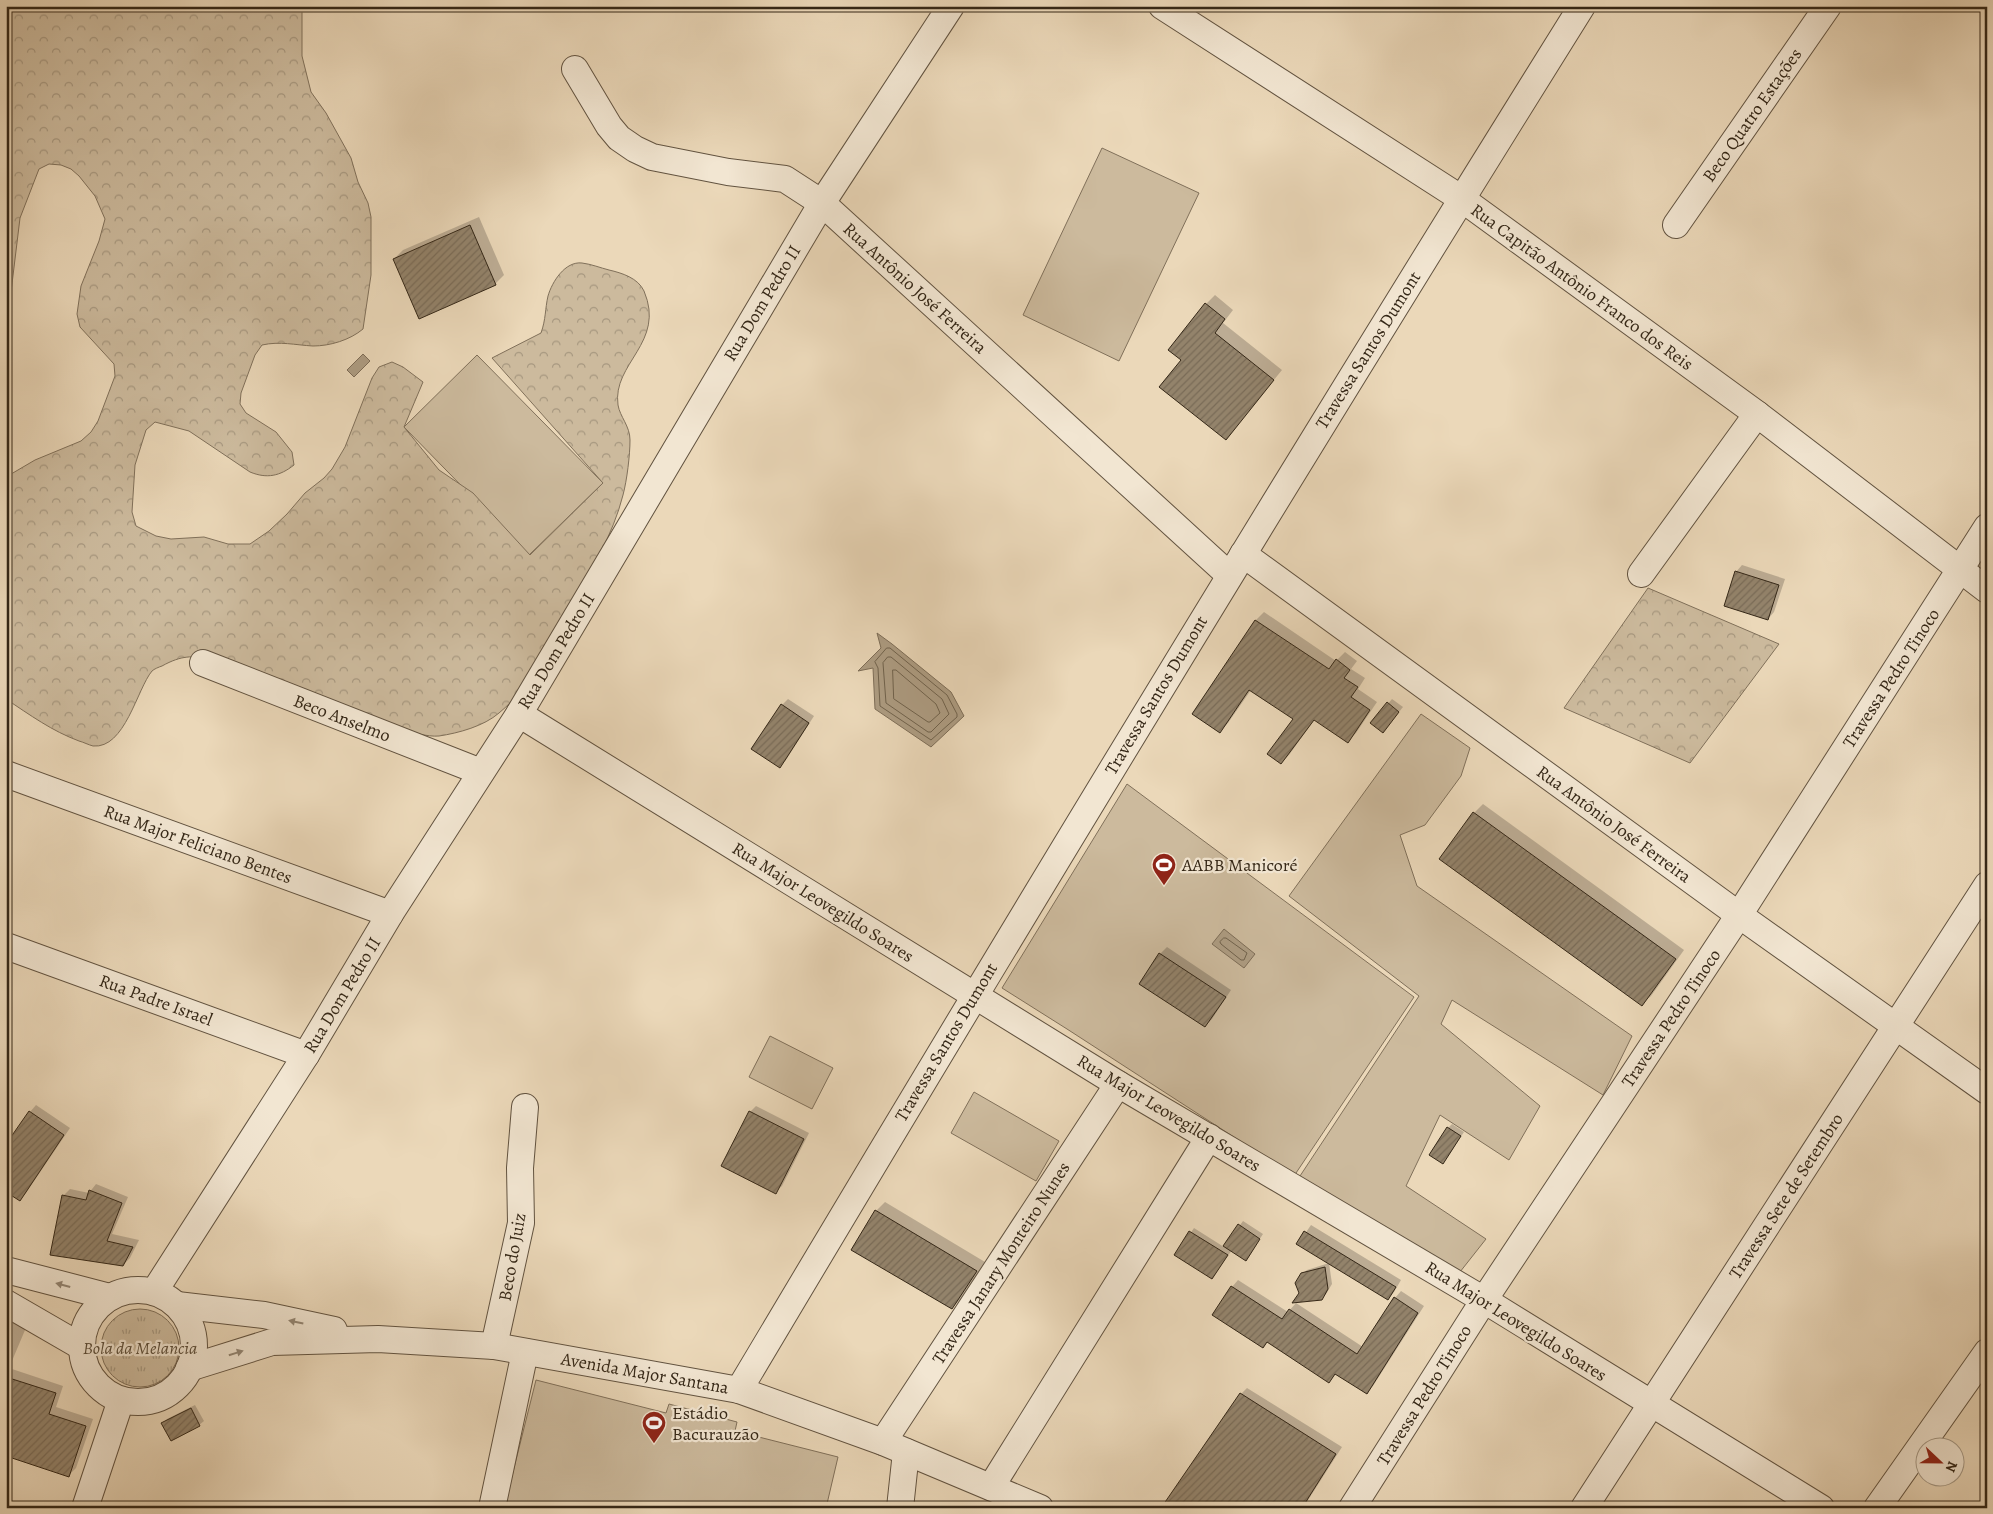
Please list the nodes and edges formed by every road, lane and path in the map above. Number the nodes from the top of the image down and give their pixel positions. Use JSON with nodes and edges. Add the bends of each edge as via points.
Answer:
{"nodes":[{"id":1,"x":951,"y":6,"type":"edge"},
{"id":2,"x":1162,"y":6,"type":"edge"},
{"id":3,"x":1582,"y":6,"type":"edge"},
{"id":4,"x":1828,"y":6,"type":"edge"},
{"id":5,"x":575,"y":69,"type":"dead end"},
{"id":6,"x":1462,"y":198,"type":"junction"},
{"id":7,"x":822,"y":203,"type":"junction"},
{"id":8,"x":1676,"y":224,"type":"dead end"},
{"id":9,"x":1757,"y":414,"type":"junction"},
{"id":10,"x":1987,"y":527,"type":"edge"},
{"id":11,"x":1236,"y":564,"type":"junction"},
{"id":12,"x":1960,"y":569,"type":"junction"},
{"id":13,"x":1641,"y":574,"type":"dead end"},
{"id":14,"x":1987,"y":590,"type":"edge"},
{"id":15,"x":203,"y":663,"type":"dead end"},
{"id":16,"x":519,"y":714,"type":"junction"},
{"id":17,"x":481,"y":772,"type":"junction"},
{"id":18,"x":6,"y":774,"type":"edge"},
{"id":19,"x":1987,"y":885,"type":"edge"},
{"id":20,"x":390,"y":914,"type":"junction"},
{"id":21,"x":1739,"y":915,"type":"junction"},
{"id":22,"x":6,"y":946,"type":"edge"},
{"id":23,"x":974,"y":995,"type":"junction"},
{"id":24,"x":1896,"y":1027,"type":"junction"},
{"id":25,"x":306,"y":1055,"type":"junction"},
{"id":26,"x":1118,"y":1084,"type":"junction"},
{"id":27,"x":1987,"y":1091,"type":"edge"},
{"id":28,"x":525,"y":1107,"type":"dead end"},
{"id":29,"x":1209,"y":1137,"type":"junction"},
{"id":30,"x":6,"y":1270,"type":"edge"},
{"id":31,"x":154,"y":1292,"type":"junction"},
{"id":32,"x":110,"y":1297,"type":"junction"},
{"id":33,"x":1484,"y":1300,"type":"junction"},
{"id":34,"x":6,"y":1303,"type":"edge"},
{"id":35,"x":177,"y":1306,"type":"junction"},
{"id":36,"x":378,"y":1339,"type":"junction"},
{"id":37,"x":494,"y":1346,"type":"junction"},
{"id":38,"x":82,"y":1347,"type":"junction"},
{"id":39,"x":525,"y":1352,"type":"junction"},
{"id":40,"x":1987,"y":1352,"type":"edge"},
{"id":41,"x":189,"y":1368,"type":"junction"},
{"id":42,"x":739,"y":1390,"type":"junction"},
{"id":43,"x":121,"y":1400,"type":"junction"},
{"id":44,"x":1650,"y":1404,"type":"junction"},
{"id":45,"x":894,"y":1447,"type":"junction"},
{"id":46,"x":991,"y":1487,"type":"junction"},
{"id":47,"x":85,"y":1508,"type":"edge"},
{"id":48,"x":492,"y":1508,"type":"edge"},
{"id":49,"x":900,"y":1508,"type":"edge"},
{"id":50,"x":1040,"y":1508,"type":"edge"},
{"id":51,"x":1352,"y":1508,"type":"edge"},
{"id":52,"x":1584,"y":1508,"type":"edge"},
{"id":53,"x":1821,"y":1508,"type":"edge"},
{"id":54,"x":1877,"y":1508,"type":"edge"}],
"edges":[{"from":1,"to":7,"type":"street","name":"Rua Dom Pedro II"},
{"from":2,"to":6,"type":"street","name":"Rua Capitão Antônio Franco dos Reis"},
{"from":3,"to":6,"type":"street","name":"Travessa Santos Dumont"},
{"from":4,"to":8,"type":"street","name":"Beco Quatro Estações"},
{"from":5,"to":7,"type":"street","name":"Rua Antônio José Ferreira","via":[[608,126],[635,149],[652,157],[786,179]]},
{"from":6,"to":9,"type":"street","name":"Rua Capitão Antônio Franco dos Reis"},
{"from":6,"to":11,"type":"street","name":"Travessa Santos Dumont"},
{"from":7,"to":11,"type":"street","name":"Rua Antônio José Ferreira"},
{"from":7,"to":16,"type":"street","name":"Rua Dom Pedro II"},
{"from":9,"to":12,"type":"street","name":"Rua Capitão Antônio Franco dos Reis"},
{"from":9,"to":13,"type":"street"},
{"from":10,"to":12,"type":"street","name":"Travessa Pedro Tinoco"},
{"from":11,"to":21,"type":"street","name":"Rua Antônio José Ferreira"},
{"from":11,"to":23,"type":"street","name":"Travessa Santos Dumont"},
{"from":12,"to":14,"type":"street","name":"Rua Capitão Antônio Franco dos Reis"},
{"from":12,"to":21,"type":"street","name":"Travessa Pedro Tinoco"},
{"from":15,"to":17,"type":"street","name":"Beco Anselmo"},
{"from":16,"to":17,"type":"street","name":"Rua Dom Pedro II"},
{"from":16,"to":23,"type":"street","name":"Rua Major Leovegildo Soares"},
{"from":17,"to":20,"type":"street","name":"Rua Dom Pedro II"},
{"from":18,"to":20,"type":"street","name":"Rua Major Feliciano Bentes"},
{"from":19,"to":24,"type":"street","name":"Travessa Sete de Setembro"},
{"from":20,"to":25,"type":"street","name":"Rua Dom Pedro II"},
{"from":21,"to":24,"type":"street","name":"Rua Antônio José Ferreira"},
{"from":21,"to":33,"type":"street","name":"Travessa Pedro Tinoco"},
{"from":22,"to":25,"type":"street","name":"Rua Padre Israel"},
{"from":23,"to":26,"type":"street","name":"Rua Major Leovegildo Soares"},
{"from":23,"to":42,"type":"street","name":"Travessa Santos Dumont"},
{"from":24,"to":27,"type":"street","name":"Rua Antônio José Ferreira"},
{"from":24,"to":44,"type":"street","name":"Travessa Sete de Setembro"},
{"from":25,"to":31,"type":"street","name":"Rua Dom Pedro II"},
{"from":26,"to":29,"type":"street","name":"Rua Major Leovegildo Soares"},
{"from":26,"to":45,"type":"street","name":"Travessa Janary Monteiro Nunes"},
{"from":28,"to":37,"type":"street","name":"Beco do Juiz","via":[[520,1168],[521,1223]]},
{"from":29,"to":33,"type":"street","name":"Rua Major Leovegildo Soares"},
{"from":29,"to":46,"type":"street"},
{"from":32,"to":30,"type":"street","one_way":true},
{"from":31,"to":32,"type":"street","via":[[124,1291]]},
{"from":31,"to":35,"type":"street"},
{"from":32,"to":38,"type":"street","via":[[89,1318],[83,1332]]},
{"from":33,"to":44,"type":"street","name":"Rua Major Leovegildo Soares"},
{"from":33,"to":51,"type":"street","name":"Travessa Pedro Tinoco"},
{"from":34,"to":38,"type":"street"},
{"from":36,"to":35,"type":"street","name":"Avenida Major Santana","one_way":true,"via":[[264,1315]]},
{"from":35,"to":41,"type":"street","via":[[187,1318],[193,1334],[194,1351]]},
{"from":36,"to":37,"type":"street","name":"Avenida Major Santana"},
{"from":41,"to":36,"type":"street","name":"Avenida Major Santana","one_way":true,"via":[[272,1342]]},
{"from":37,"to":39,"type":"street","name":"Avenida Major Santana"},
{"from":38,"to":43,"type":"street","via":[[85,1364],[93,1380],[105,1392]]},
{"from":39,"to":42,"type":"street","name":"Avenida Major Santana"},
{"from":39,"to":48,"type":"street"},
{"from":40,"to":54,"type":"street"},
{"from":41,"to":43,"type":"street","via":[[181,1382],[154,1400]]},
{"from":42,"to":45,"type":"street","name":"Avenida Major Santana"},
{"from":43,"to":47,"type":"street"},
{"from":44,"to":52,"type":"street","name":"Travessa Sete de Setembro"},
{"from":44,"to":53,"type":"street","name":"Rua Major Leovegildo Soares"},
{"from":45,"to":46,"type":"street","name":"Avenida Major Santana"},
{"from":45,"to":49,"type":"street"},
{"from":46,"to":50,"type":"street","name":"Avenida Major Santana"}]}
